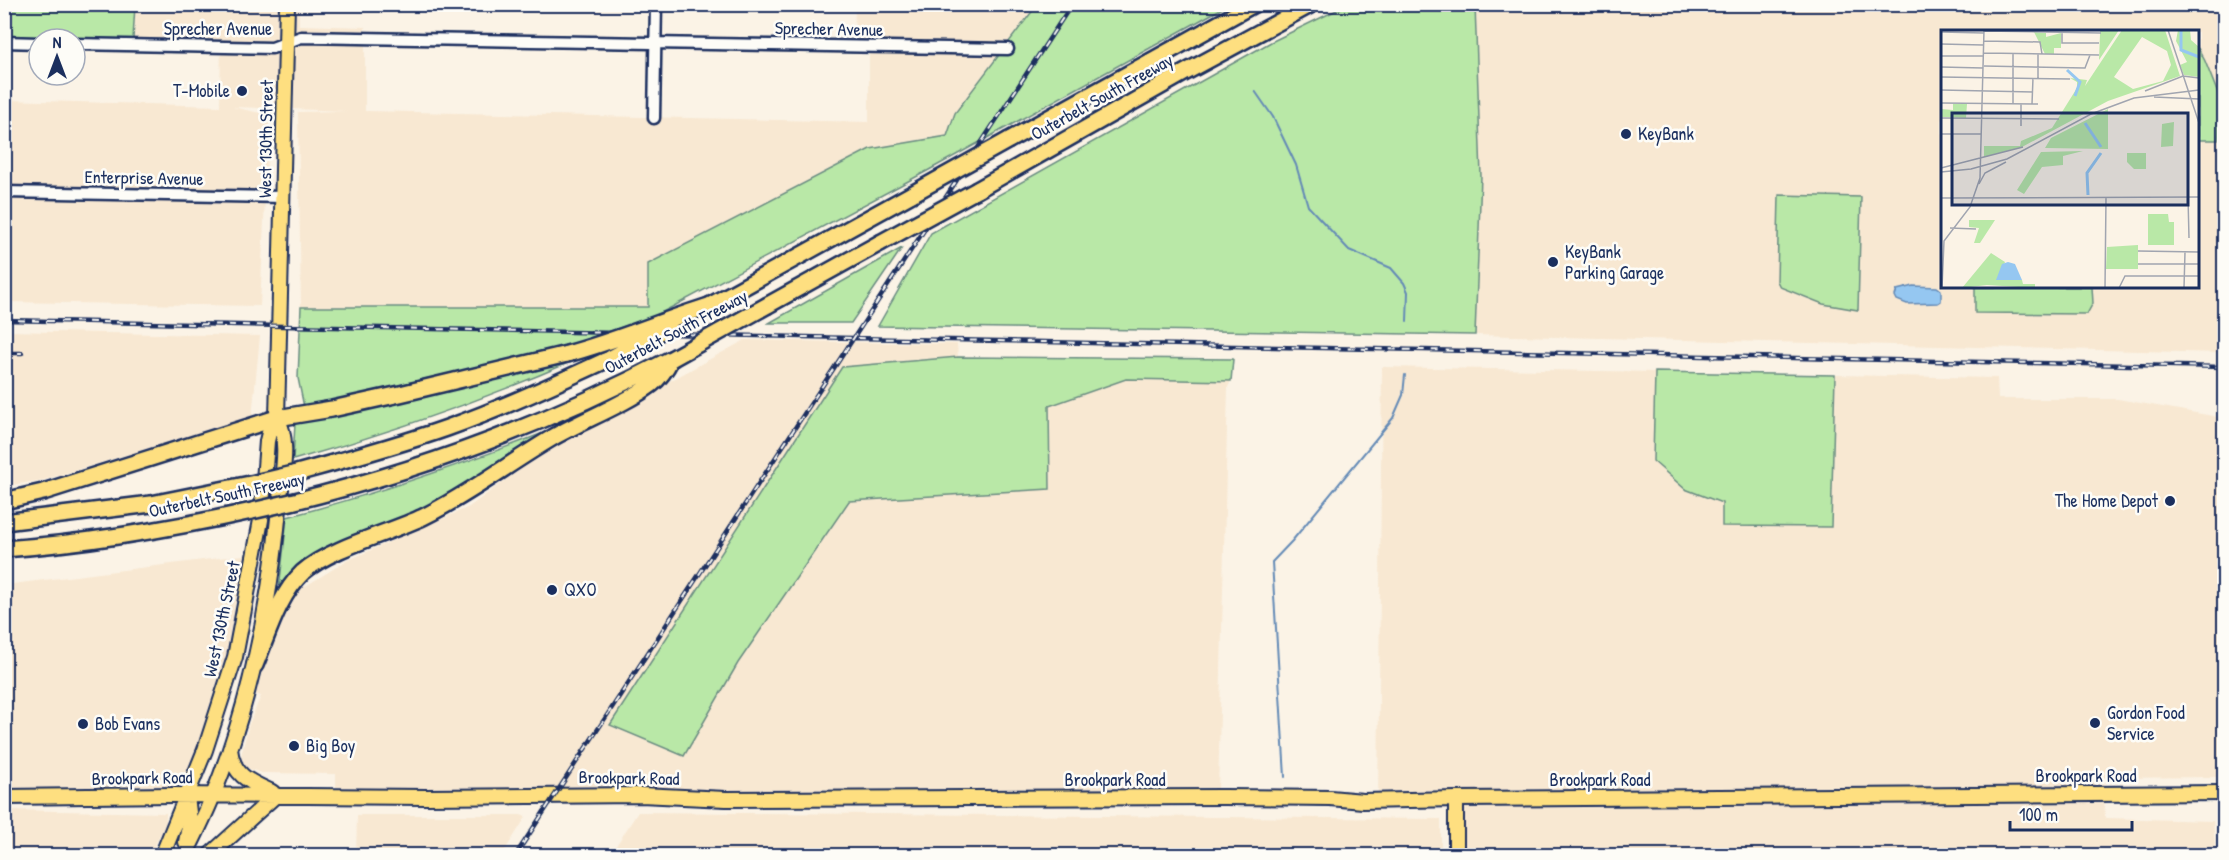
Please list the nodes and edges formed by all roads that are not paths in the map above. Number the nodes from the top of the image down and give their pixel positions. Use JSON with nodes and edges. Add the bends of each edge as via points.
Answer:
{"nodes":[{"id":1,"x":287,"y":4,"type":"edge"},
{"id":2,"x":656,"y":4,"type":"edge"},
{"id":3,"x":1254,"y":4,"type":"edge"},
{"id":4,"x":1312,"y":4,"type":"edge"},
{"id":5,"x":4,"y":42,"type":"edge"},
{"id":6,"x":656,"y":42,"type":"junction"},
{"id":7,"x":27,"y":43,"type":"edge"},
{"id":8,"x":87,"y":44,"type":"edge"},
{"id":9,"x":286,"y":44,"type":"junction"},
{"id":10,"x":1008,"y":49,"type":"dead end"},
{"id":11,"x":654,"y":118,"type":"dead end"},
{"id":12,"x":4,"y":192,"type":"edge"},
{"id":13,"x":283,"y":197,"type":"junction"},
{"id":14,"x":711,"y":305,"type":"junction"},
{"id":15,"x":671,"y":359,"type":"junction"},
{"id":16,"x":277,"y":418,"type":"junction"},
{"id":17,"x":4,"y":501,"type":"edge"},
{"id":18,"x":4,"y":522,"type":"edge"},
{"id":19,"x":4,"y":549,"type":"edge"},
{"id":20,"x":235,"y":657,"type":"junction"},
{"id":21,"x":255,"y":665,"type":"junction"},
{"id":22,"x":223,"y":695,"type":"junction"},
{"id":23,"x":244,"y":704,"type":"junction"},
{"id":24,"x":230,"y":748,"type":"junction"},
{"id":25,"x":2224,"y":793,"type":"edge"},
{"id":26,"x":187,"y":795,"type":"junction"},
{"id":27,"x":214,"y":795,"type":"junction"},
{"id":28,"x":276,"y":795,"type":"junction"},
{"id":29,"x":4,"y":797,"type":"edge"},
{"id":30,"x":1456,"y":799,"type":"junction"},
{"id":31,"x":162,"y":855,"type":"edge"},
{"id":32,"x":184,"y":855,"type":"edge"},
{"id":33,"x":209,"y":855,"type":"edge"},
{"id":34,"x":1456,"y":855,"type":"edge"}],
"edges":[{"from":1,"to":9,"type":"main road","name":"West 130th Street"},
{"from":2,"to":6,"type":"street"},
{"from":3,"to":14,"type":"highway","name":"Outerbelt South Freeway","bridge":true},
{"from":4,"to":15,"type":"highway","name":"Outerbelt South Freeway","bridge":true},
{"from":5,"to":7,"type":"street"},
{"from":6,"to":9,"type":"street","name":"Sprecher Avenue","via":[[302,37]]},
{"from":6,"to":10,"type":"street","name":"Sprecher Avenue"},
{"from":6,"to":11,"type":"street"},
{"from":8,"to":9,"type":"street","name":"Sprecher Avenue","via":[[272,48]]},
{"from":9,"to":13,"type":"main road","name":"West 130th Street"},
{"from":12,"to":13,"type":"street","name":"Enterprise Avenue"},
{"from":13,"to":16,"type":"main road","name":"West 130th Street"},
{"from":14,"to":16,"type":"highway","bridge":true,"via":[[567,354]]},
{"from":14,"to":18,"type":"highway","name":"Outerbelt South Freeway","bridge":true,"via":[[611,358],[519,400],[380,450],[293,474],[152,504]]},
{"from":15,"to":19,"type":"highway","name":"Outerbelt South Freeway","bridge":true,"via":[[520,429],[330,492],[175,528]]},
{"from":15,"to":21,"type":"highway","via":[[662,375],[644,390],[550,439],[448,504],[313,564],[285,595]]},
{"from":16,"to":17,"type":"highway"},
{"from":16,"to":20,"type":"main road","name":"West 130th Street","via":[[267,441],[261,520]]},
{"from":16,"to":21,"type":"main road","name":"West 130th Street","via":[[283,433],[281,485],[268,597]]},
{"from":20,"to":21,"type":"main road"},
{"from":20,"to":22,"type":"main road","name":"West 130th Street"},
{"from":21,"to":23,"type":"main road","name":"West 130th Street"},
{"from":22,"to":23,"type":"main road"},
{"from":22,"to":26,"type":"main road","name":"West 130th Street"},
{"from":23,"to":24,"type":"main road","name":"West 130th Street"},
{"from":24,"to":27,"type":"main road","name":"West 130th Street"},
{"from":24,"to":28,"type":"main road","via":[[235,769]]},
{"from":25,"to":30,"type":"main road","name":"Brookpark Road"},
{"from":26,"to":27,"type":"main road","name":"Brookpark Road"},
{"from":26,"to":29,"type":"main road","name":"Brookpark Road"},
{"from":26,"to":31,"type":"main road","name":"West 130th Street"},
{"from":26,"to":32,"type":"main road","via":[[190,821]]},
{"from":27,"to":28,"type":"main road","name":"Brookpark Road"},
{"from":27,"to":32,"type":"main road","name":"West 130th Street"},
{"from":28,"to":30,"type":"main road","name":"Brookpark Road"},
{"from":28,"to":33,"type":"main road"},
{"from":30,"to":34,"type":"main road"}]}
